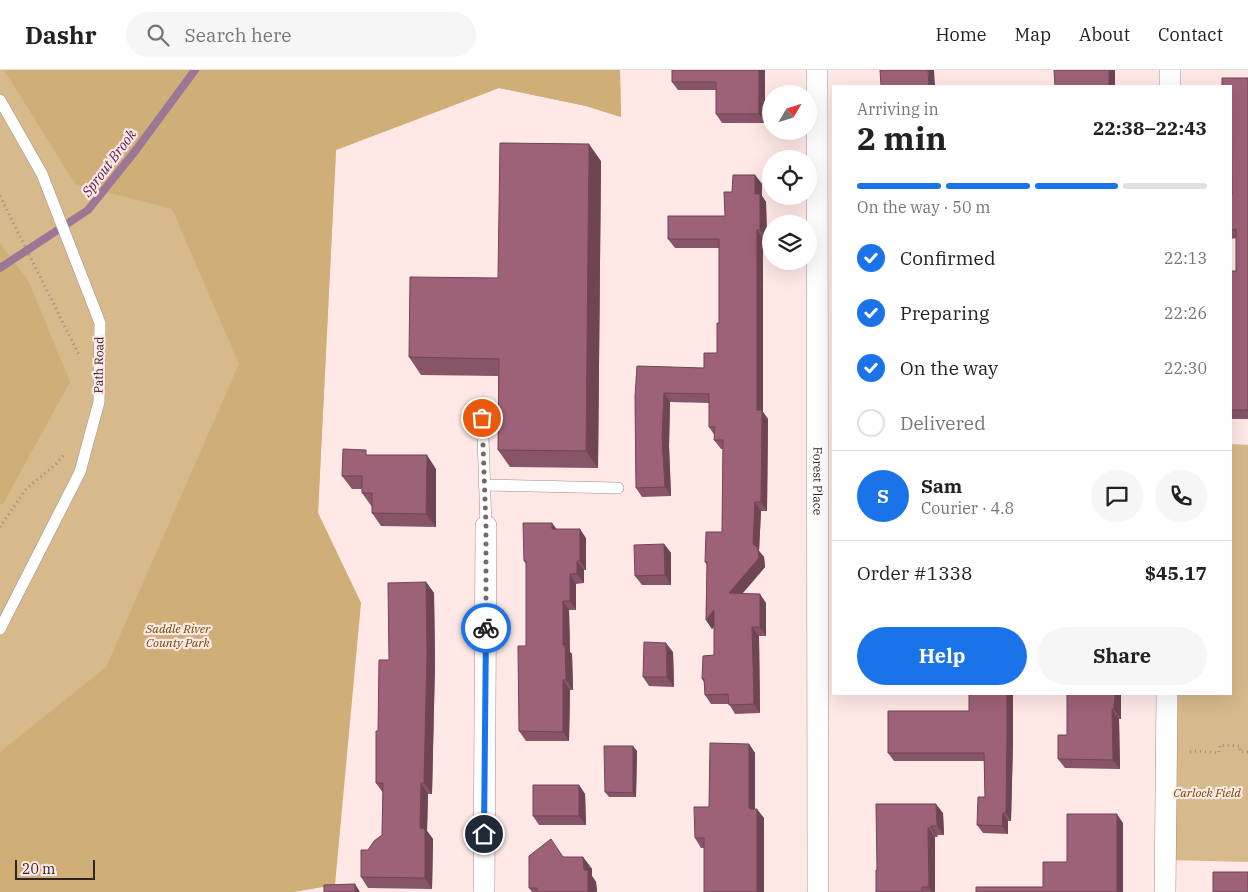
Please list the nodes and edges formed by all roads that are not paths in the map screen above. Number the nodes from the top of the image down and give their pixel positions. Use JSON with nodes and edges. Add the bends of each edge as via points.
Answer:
{"nodes":[{"id":1,"x":817,"y":70,"type":"edge"},
{"id":2,"x":1170,"y":70,"type":"edge"},
{"id":3,"x":1170,"y":85,"type":"edge"},
{"id":4,"x":0,"y":100,"type":"edge"},
{"id":5,"x":482,"y":406,"type":"dead end"},
{"id":6,"x":484,"y":485,"type":"junction"},
{"id":7,"x":618,"y":488,"type":"dead end"},
{"id":8,"x":486,"y":526,"type":"joint"},
{"id":9,"x":0,"y":629,"type":"edge"},
{"id":10,"x":1167,"y":695,"type":"edge"},
{"id":11,"x":484,"y":892,"type":"edge"},
{"id":12,"x":818,"y":892,"type":"edge"},
{"id":13,"x":1165,"y":892,"type":"edge"}],
"edges":[{"from":1,"to":12,"type":"street","name":"Forest Place"},
{"from":2,"to":3,"type":"street"},
{"from":4,"to":9,"type":"lane","name":"Path Road","via":[[42,174],[100,323],[99,402],[80,472]]},
{"from":5,"to":6,"type":"lane"},
{"from":6,"to":7,"type":"lane"},
{"from":6,"to":8,"type":"lane"},
{"from":8,"to":11,"type":"street"},
{"from":10,"to":13,"type":"street"}]}
